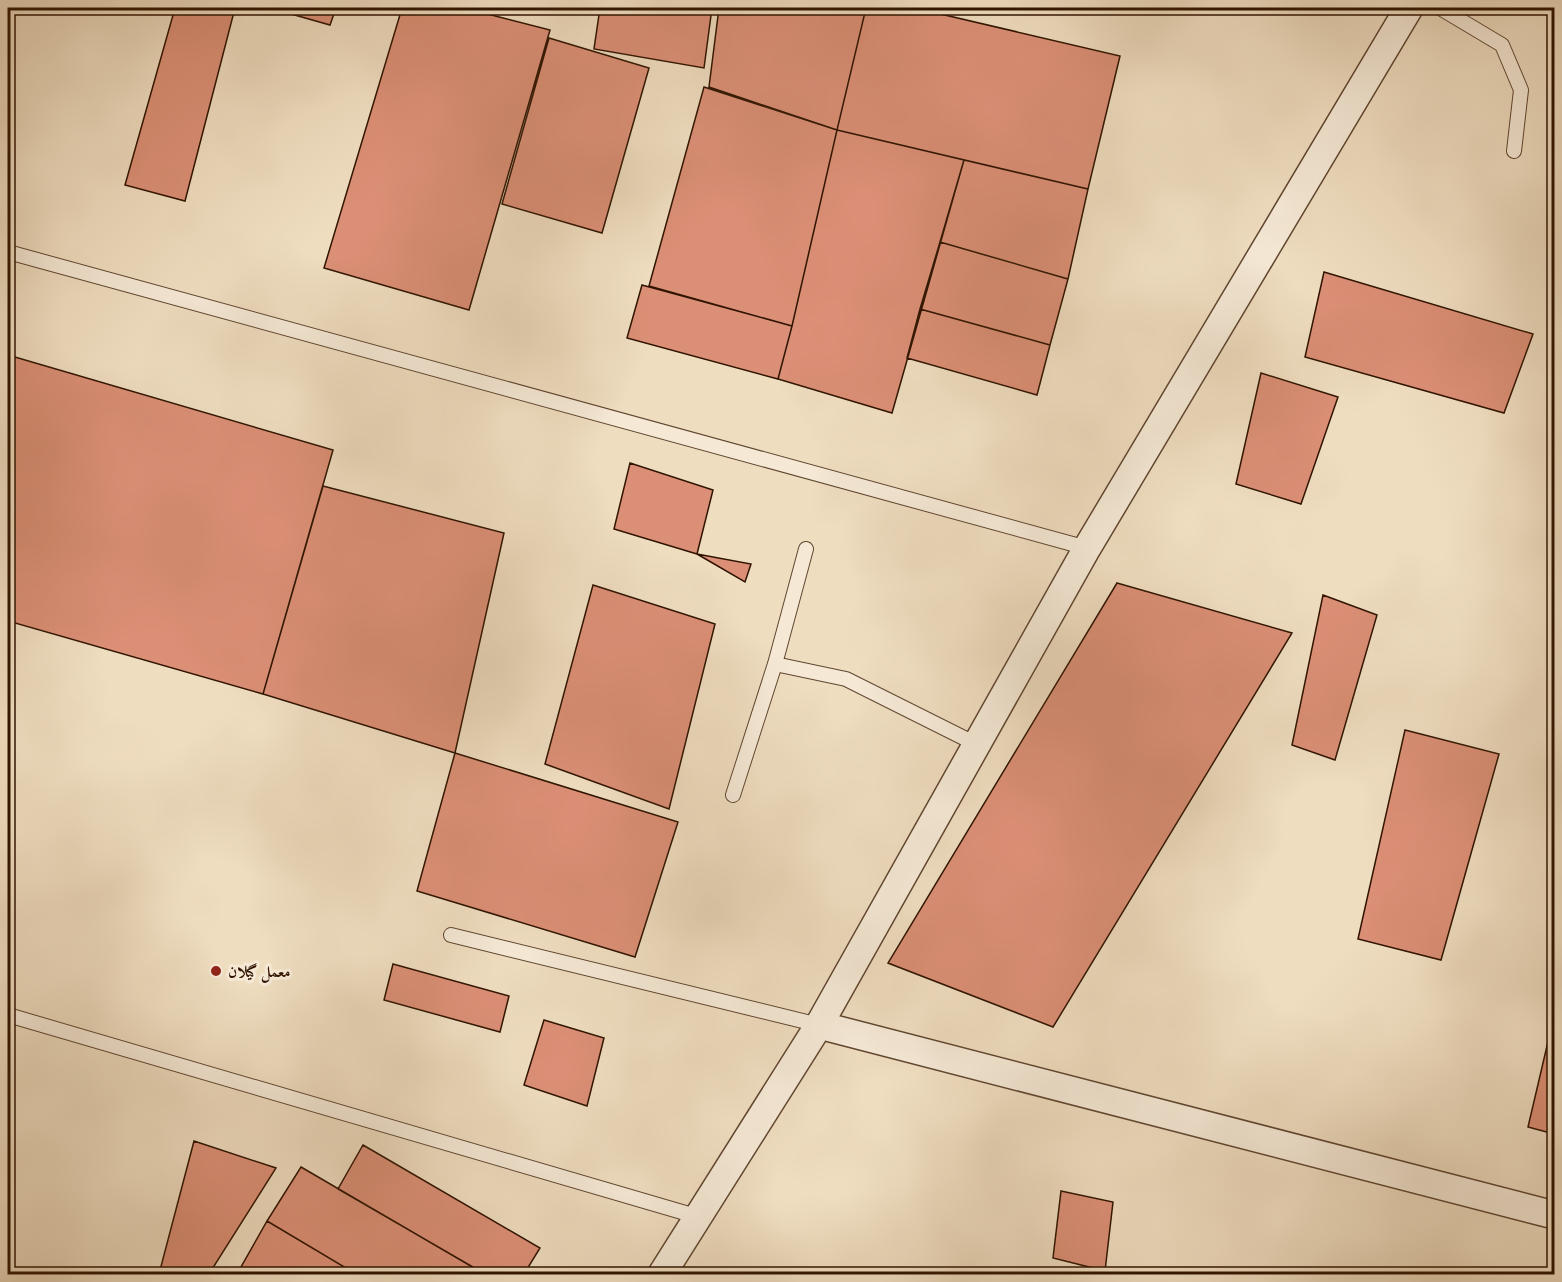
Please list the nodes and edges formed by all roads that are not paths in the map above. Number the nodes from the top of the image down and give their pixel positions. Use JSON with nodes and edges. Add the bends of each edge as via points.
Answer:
{"nodes":[{"id":1,"x":1409,"y":8,"type":"edge"},
{"id":2,"x":1440,"y":8,"type":"edge"},
{"id":3,"x":1514,"y":151,"type":"dead end"},
{"id":4,"x":8,"y":252,"type":"edge"},
{"id":5,"x":1087,"y":548,"type":"junction"},
{"id":6,"x":806,"y":549,"type":"dead end"},
{"id":7,"x":775,"y":664,"type":"junction"},
{"id":8,"x":976,"y":744,"type":"junction"},
{"id":9,"x":733,"y":795,"type":"dead end"},
{"id":10,"x":451,"y":935,"type":"dead end"},
{"id":11,"x":8,"y":1015,"type":"edge"},
{"id":12,"x":819,"y":1025,"type":"junction"},
{"id":13,"x":1554,"y":1215,"type":"edge"},
{"id":14,"x":699,"y":1217,"type":"junction"},
{"id":15,"x":662,"y":1275,"type":"edge"}],
"edges":[{"from":1,"to":5,"type":"street"},
{"from":2,"to":3,"type":"lane","via":[[1502,45],[1521,90]]},
{"from":4,"to":5,"type":"lane"},
{"from":5,"to":8,"type":"street"},
{"from":6,"to":7,"type":"lane"},
{"from":7,"to":8,"type":"lane","via":[[846,679]]},
{"from":7,"to":9,"type":"lane"},
{"from":8,"to":12,"type":"street"},
{"from":10,"to":12,"type":"lane"},
{"from":11,"to":14,"type":"lane"},
{"from":12,"to":13,"type":"street"},
{"from":12,"to":14,"type":"street"},
{"from":14,"to":15,"type":"street"}]}
